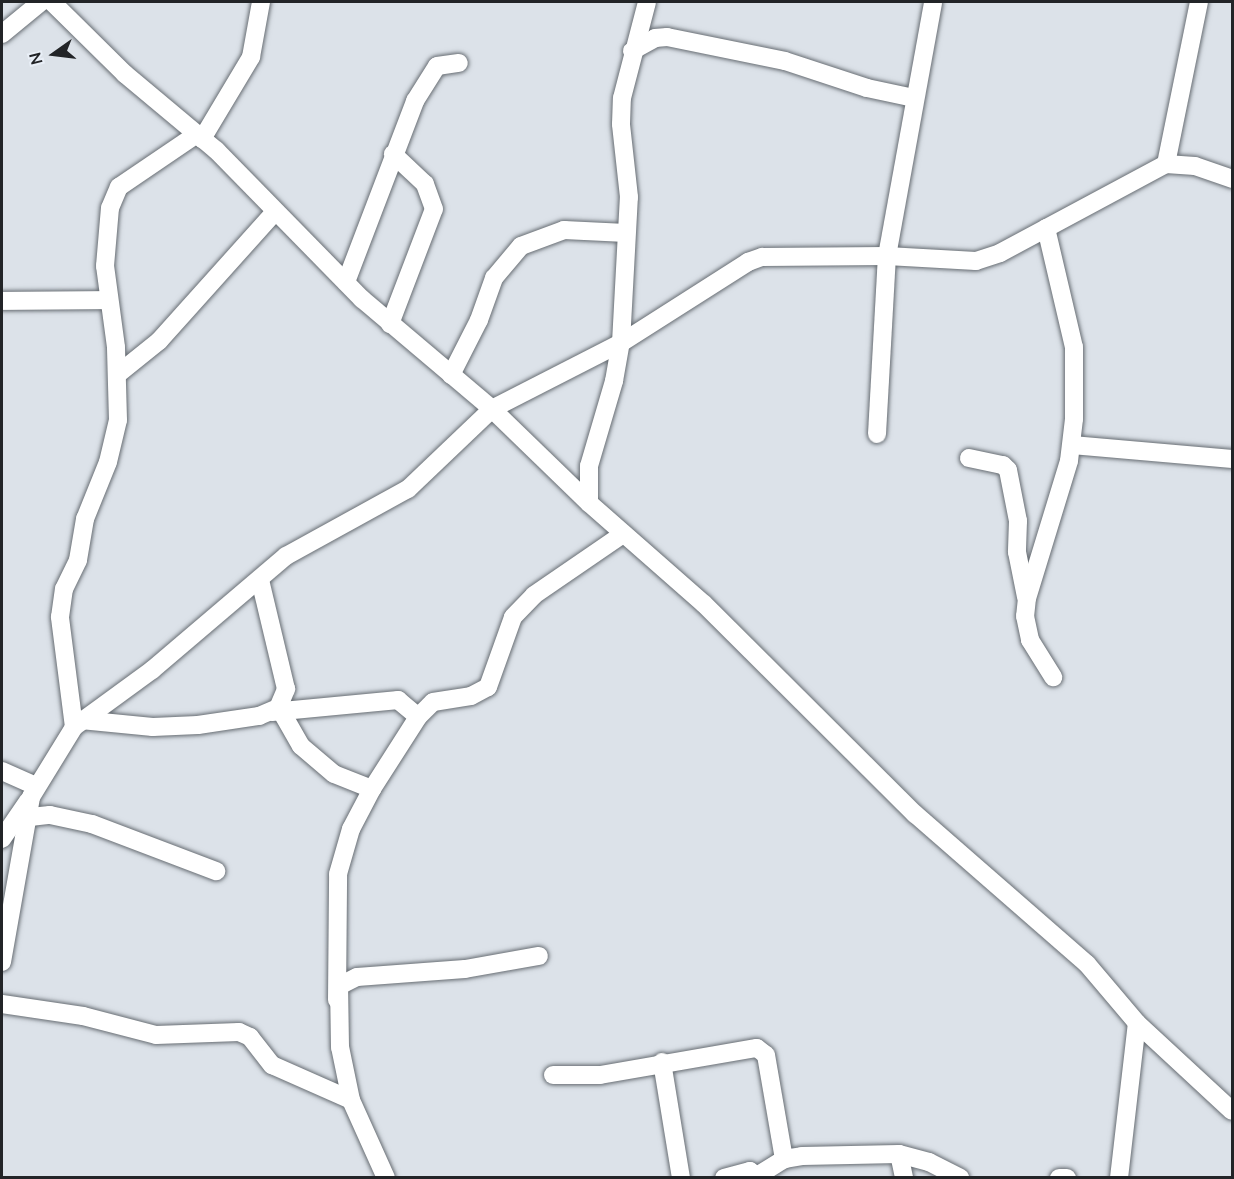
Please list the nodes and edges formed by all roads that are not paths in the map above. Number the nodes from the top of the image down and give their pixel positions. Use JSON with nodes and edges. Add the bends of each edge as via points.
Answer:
{"nodes":[{"id":1,"x":41,"y":2,"type":"edge"},
{"id":2,"x":52,"y":2,"type":"edge"},
{"id":3,"x":261,"y":2,"type":"edge"},
{"id":4,"x":647,"y":2,"type":"edge"},
{"id":5,"x":933,"y":2,"type":"edge"},
{"id":6,"x":1198,"y":2,"type":"edge"},
{"id":7,"x":2,"y":34,"type":"edge"},
{"id":8,"x":632,"y":51,"type":"junction"},
{"id":9,"x":459,"y":63,"type":"dead end"},
{"id":10,"x":914,"y":98,"type":"junction"},
{"id":11,"x":200,"y":136,"type":"junction"},
{"id":12,"x":393,"y":154,"type":"junction"},
{"id":13,"x":1166,"y":164,"type":"junction"},
{"id":14,"x":1233,"y":179,"type":"edge"},
{"id":15,"x":274,"y":213,"type":"junction"},
{"id":16,"x":1046,"y":228,"type":"junction"},
{"id":17,"x":626,"y":233,"type":"junction"},
{"id":18,"x":887,"y":256,"type":"junction"},
{"id":19,"x":346,"y":282,"type":"junction"},
{"id":20,"x":108,"y":300,"type":"junction"},
{"id":21,"x":2,"y":301,"type":"edge"},
{"id":22,"x":390,"y":324,"type":"junction"},
{"id":23,"x":621,"y":343,"type":"junction"},
{"id":24,"x":118,"y":374,"type":"junction"},
{"id":25,"x":451,"y":375,"type":"junction"},
{"id":26,"x":492,"y":409,"type":"junction"},
{"id":27,"x":877,"y":434,"type":"dead end"},
{"id":28,"x":1072,"y":445,"type":"junction"},
{"id":29,"x":969,"y":458,"type":"dead end"},
{"id":30,"x":1233,"y":459,"type":"edge"},
{"id":31,"x":589,"y":503,"type":"junction"},
{"id":32,"x":623,"y":534,"type":"junction"},
{"id":33,"x":261,"y":580,"type":"junction"},
{"id":34,"x":1027,"y":598,"type":"junction"},
{"id":35,"x":1053,"y":677,"type":"dead end"},
{"id":36,"x":277,"y":712,"type":"junction"},
{"id":37,"x":418,"y":717,"type":"junction"},
{"id":38,"x":78,"y":723,"type":"junction"},
{"id":39,"x":2,"y":771,"type":"edge"},
{"id":40,"x":372,"y":789,"type":"junction"},
{"id":41,"x":34,"y":791,"type":"junction"},
{"id":42,"x":30,"y":817,"type":"junction"},
{"id":43,"x":2,"y":839,"type":"edge"},
{"id":44,"x":216,"y":871,"type":"dead end"},
{"id":45,"x":539,"y":956,"type":"dead end"},
{"id":46,"x":2,"y":962,"type":"edge"},
{"id":47,"x":337,"y":1000,"type":"junction"},
{"id":48,"x":2,"y":1004,"type":"edge"},
{"id":49,"x":1137,"y":1023,"type":"junction"},
{"id":50,"x":662,"y":1062,"type":"junction"},
{"id":51,"x":554,"y":1075,"type":"dead end"},
{"id":52,"x":351,"y":1100,"type":"junction"},
{"id":53,"x":1233,"y":1111,"type":"edge"},
{"id":54,"x":899,"y":1154,"type":"junction"},
{"id":55,"x":784,"y":1159,"type":"junction"},
{"id":56,"x":758,"y":1177,"type":"edge"},
{"id":57,"x":386,"y":1178,"type":"edge"},
{"id":58,"x":681,"y":1178,"type":"edge"},
{"id":59,"x":724,"y":1178,"type":"edge"},
{"id":60,"x":904,"y":1178,"type":"edge"},
{"id":61,"x":960,"y":1178,"type":"edge"},
{"id":62,"x":1059,"y":1178,"type":"edge"},
{"id":63,"x":1067,"y":1178,"type":"edge"},
{"id":64,"x":1119,"y":1178,"type":"edge"}],
"edges":[{"from":1,"to":7,"type":"street"},
{"from":2,"to":11,"type":"street","via":[[125,74]]},
{"from":3,"to":11,"type":"street","via":[[250,57]]},
{"from":4,"to":8,"type":"street"},
{"from":5,"to":10,"type":"street"},
{"from":6,"to":13,"type":"street"},
{"from":8,"to":10,"type":"street","via":[[656,38],[667,37],[785,61],[867,88]]},
{"from":8,"to":17,"type":"street","via":[[621,124],[628,175]]},
{"from":9,"to":12,"type":"street","via":[[443,63],[433,71]]},
{"from":10,"to":18,"type":"street"},
{"from":11,"to":15,"type":"street"},
{"from":11,"to":20,"type":"street","via":[[114,194],[105,243]]},
{"from":12,"to":19,"type":"street"},
{"from":12,"to":22,"type":"street","via":[[425,184],[434,209]]},
{"from":13,"to":14,"type":"street","via":[[1195,166]]},
{"from":13,"to":16,"type":"street"},
{"from":15,"to":19,"type":"street"},
{"from":15,"to":24,"type":"street","via":[[159,341]]},
{"from":16,"to":18,"type":"street","via":[[976,261]]},
{"from":16,"to":28,"type":"street","via":[[1074,347]]},
{"from":17,"to":23,"type":"street"},
{"from":17,"to":25,"type":"street","via":[[564,230],[521,246],[494,278],[479,320]]},
{"from":18,"to":23,"type":"street","via":[[762,257],[748,262]]},
{"from":18,"to":27,"type":"street"},
{"from":19,"to":22,"type":"street"},
{"from":20,"to":21,"type":"street"},
{"from":20,"to":24,"type":"street"},
{"from":22,"to":25,"type":"street"},
{"from":23,"to":26,"type":"street"},
{"from":23,"to":31,"type":"street","via":[[615,381],[589,466]]},
{"from":24,"to":38,"type":"street","via":[[115,441],[87,512],[81,549],[64,589],[60,617]]},
{"from":25,"to":26,"type":"street"},
{"from":26,"to":31,"type":"street"},
{"from":26,"to":33,"type":"street","via":[[408,489],[286,556]]},
{"from":28,"to":30,"type":"street"},
{"from":28,"to":34,"type":"street"},
{"from":29,"to":34,"type":"street","via":[[1003,465],[1008,470],[1018,522],[1017,552]]},
{"from":31,"to":32,"type":"street"},
{"from":32,"to":37,"type":"street","via":[[534,595],[513,617],[488,687],[471,696],[433,702]]},
{"from":32,"to":49,"type":"street","via":[[704,604],[923,822],[1087,964]]},
{"from":33,"to":36,"type":"street","via":[[286,689]]},
{"from":33,"to":38,"type":"street","via":[[152,670]]},
{"from":34,"to":35,"type":"street","via":[[1027,631]]},
{"from":36,"to":37,"type":"street","via":[[398,700]]},
{"from":36,"to":38,"type":"street","via":[[233,721],[153,727]]},
{"from":36,"to":40,"type":"street","via":[[301,746],[334,774]]},
{"from":37,"to":40,"type":"street"},
{"from":38,"to":41,"type":"street"},
{"from":39,"to":41,"type":"street"},
{"from":40,"to":47,"type":"street","via":[[351,829],[338,874]]},
{"from":41,"to":42,"type":"street"},
{"from":41,"to":43,"type":"street"},
{"from":42,"to":44,"type":"street","via":[[50,815],[92,824]]},
{"from":42,"to":46,"type":"street","via":[[20,850]]},
{"from":45,"to":47,"type":"street","via":[[465,969],[357,977],[339,986]]},
{"from":47,"to":52,"type":"street","via":[[340,1047]]},
{"from":48,"to":52,"type":"street","via":[[83,1016],[156,1035],[239,1032],[250,1037],[272,1065]]},
{"from":49,"to":53,"type":"street"},
{"from":49,"to":64,"type":"street"},
{"from":50,"to":51,"type":"street","via":[[600,1075]]},
{"from":50,"to":55,"type":"street","via":[[757,1048],[766,1055]]},
{"from":50,"to":58,"type":"street"},
{"from":52,"to":57,"type":"street"},
{"from":54,"to":55,"type":"street"},
{"from":54,"to":60,"type":"street"},
{"from":54,"to":61,"type":"street","via":[[929,1162]]},
{"from":55,"to":56,"type":"street"},
{"from":56,"to":59,"type":"street","via":[[750,1171]]},
{"from":62,"to":63,"type":"street"}]}
